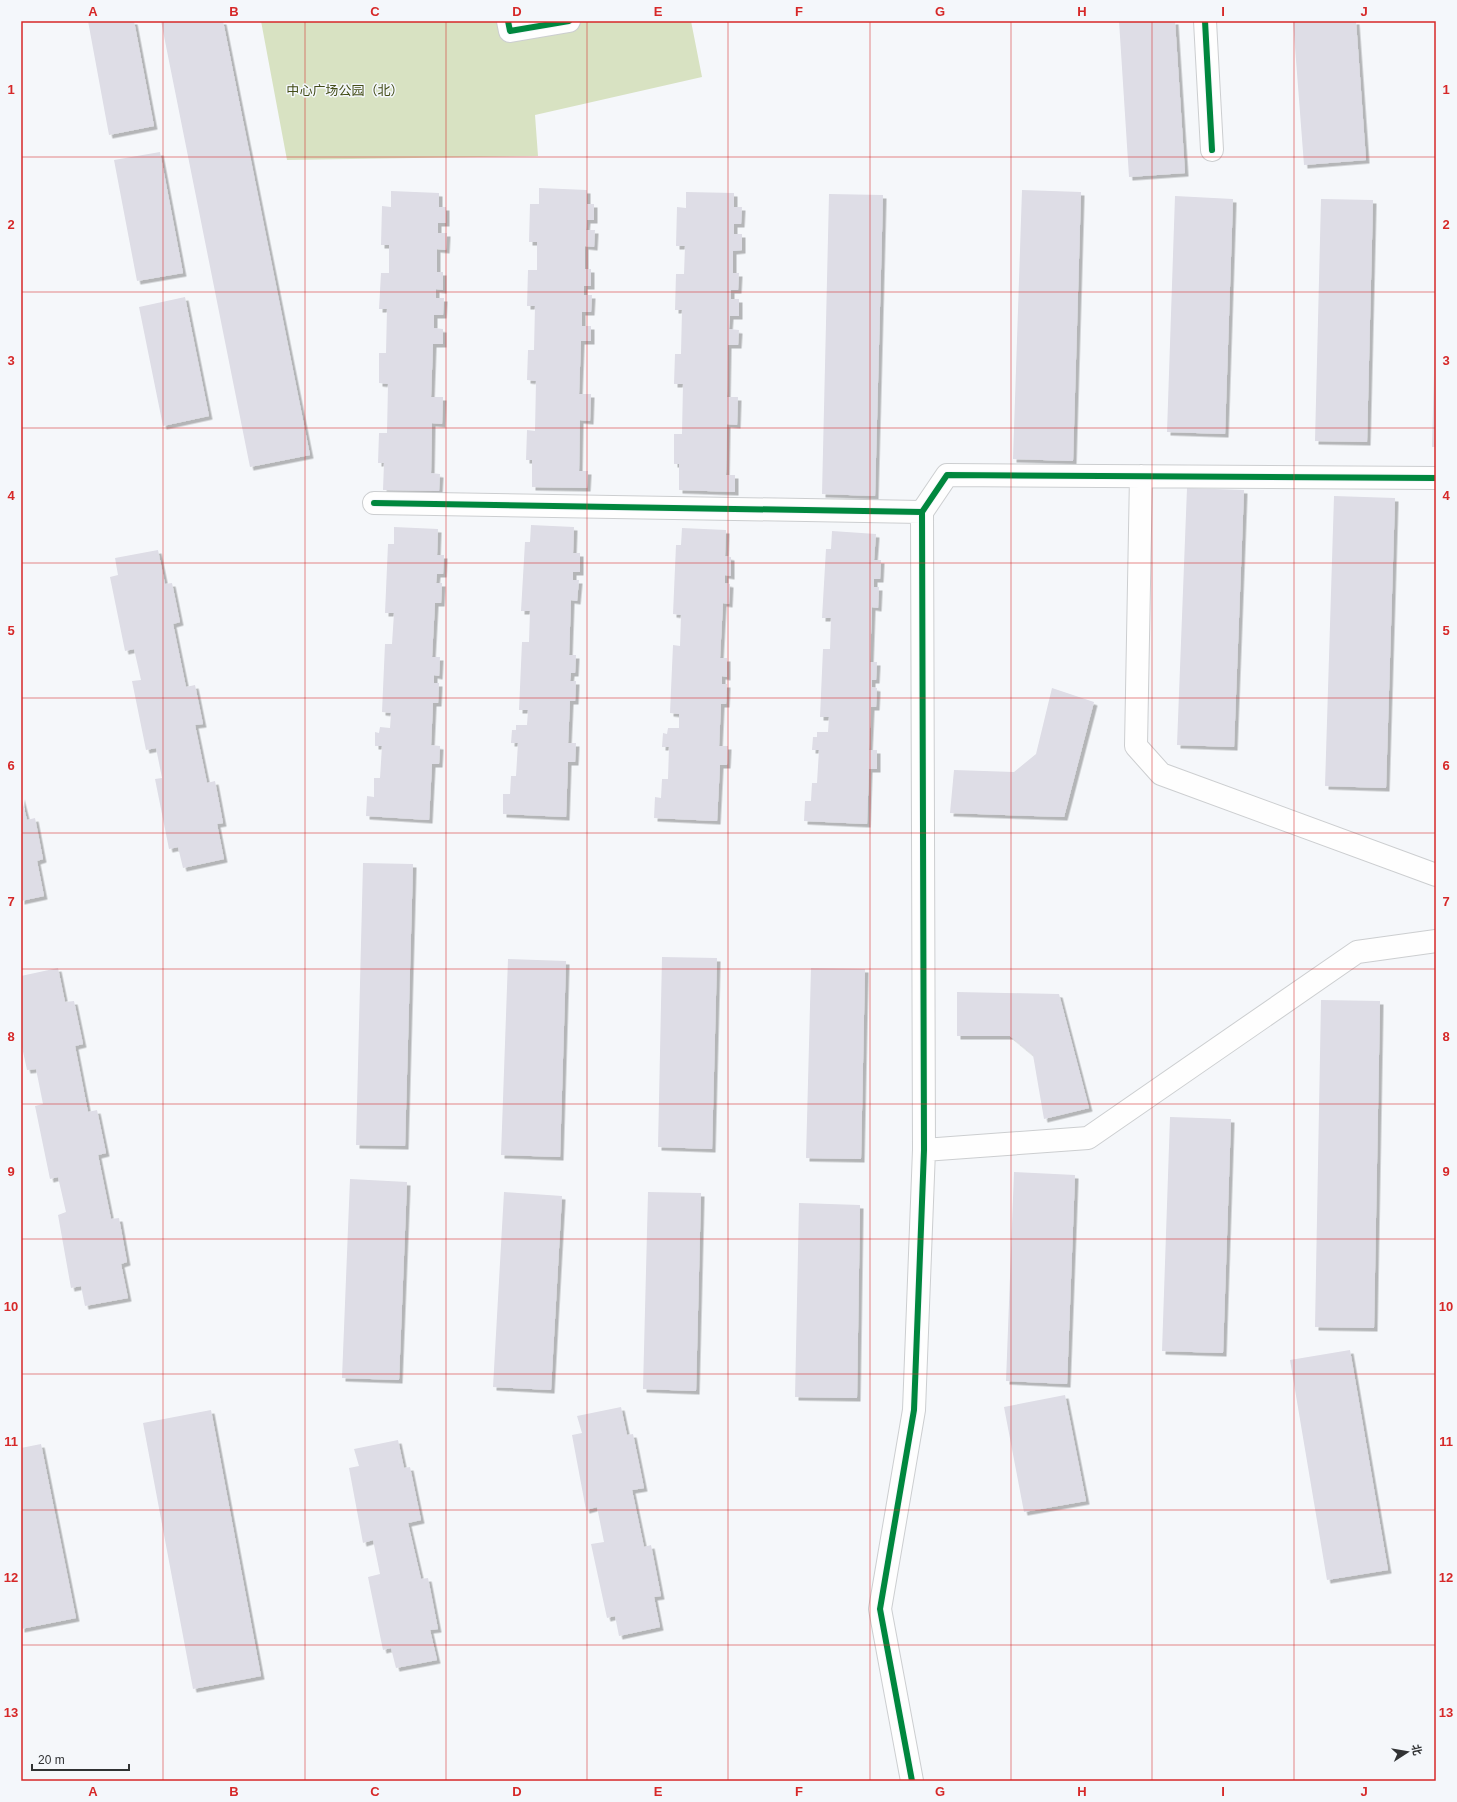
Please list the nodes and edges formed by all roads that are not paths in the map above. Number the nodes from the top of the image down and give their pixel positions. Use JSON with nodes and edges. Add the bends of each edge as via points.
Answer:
{"nodes":[{"id":1,"x":508,"y":21,"type":"edge"},
{"id":2,"x":569,"y":21,"type":"edge"},
{"id":3,"x":1205,"y":21,"type":"edge"},
{"id":4,"x":1212,"y":150,"type":"dead end"},
{"id":5,"x":1141,"y":476,"type":"junction"},
{"id":6,"x":1436,"y":478,"type":"edge"},
{"id":7,"x":374,"y":503,"type":"dead end"},
{"id":8,"x":922,"y":512,"type":"junction"},
{"id":9,"x":1436,"y":875,"type":"edge"},
{"id":10,"x":1436,"y":941,"type":"edge"},
{"id":11,"x":924,"y":1150,"type":"junction"},
{"id":12,"x":912,"y":1781,"type":"edge"}],
"edges":[{"from":1,"to":2,"type":"street","via":[[510,31]]},
{"from":3,"to":4,"type":"street"},
{"from":5,"to":6,"type":"street"},
{"from":5,"to":8,"type":"street","via":[[947,475]]},
{"from":5,"to":9,"type":"street","via":[[1136,746],[1161,774]]},
{"from":7,"to":8,"type":"street"},
{"from":8,"to":11,"type":"street"},
{"from":10,"to":11,"type":"street","via":[[1357,952],[1088,1138]]},
{"from":11,"to":12,"type":"street","via":[[914,1410],[880,1609]]}]}
